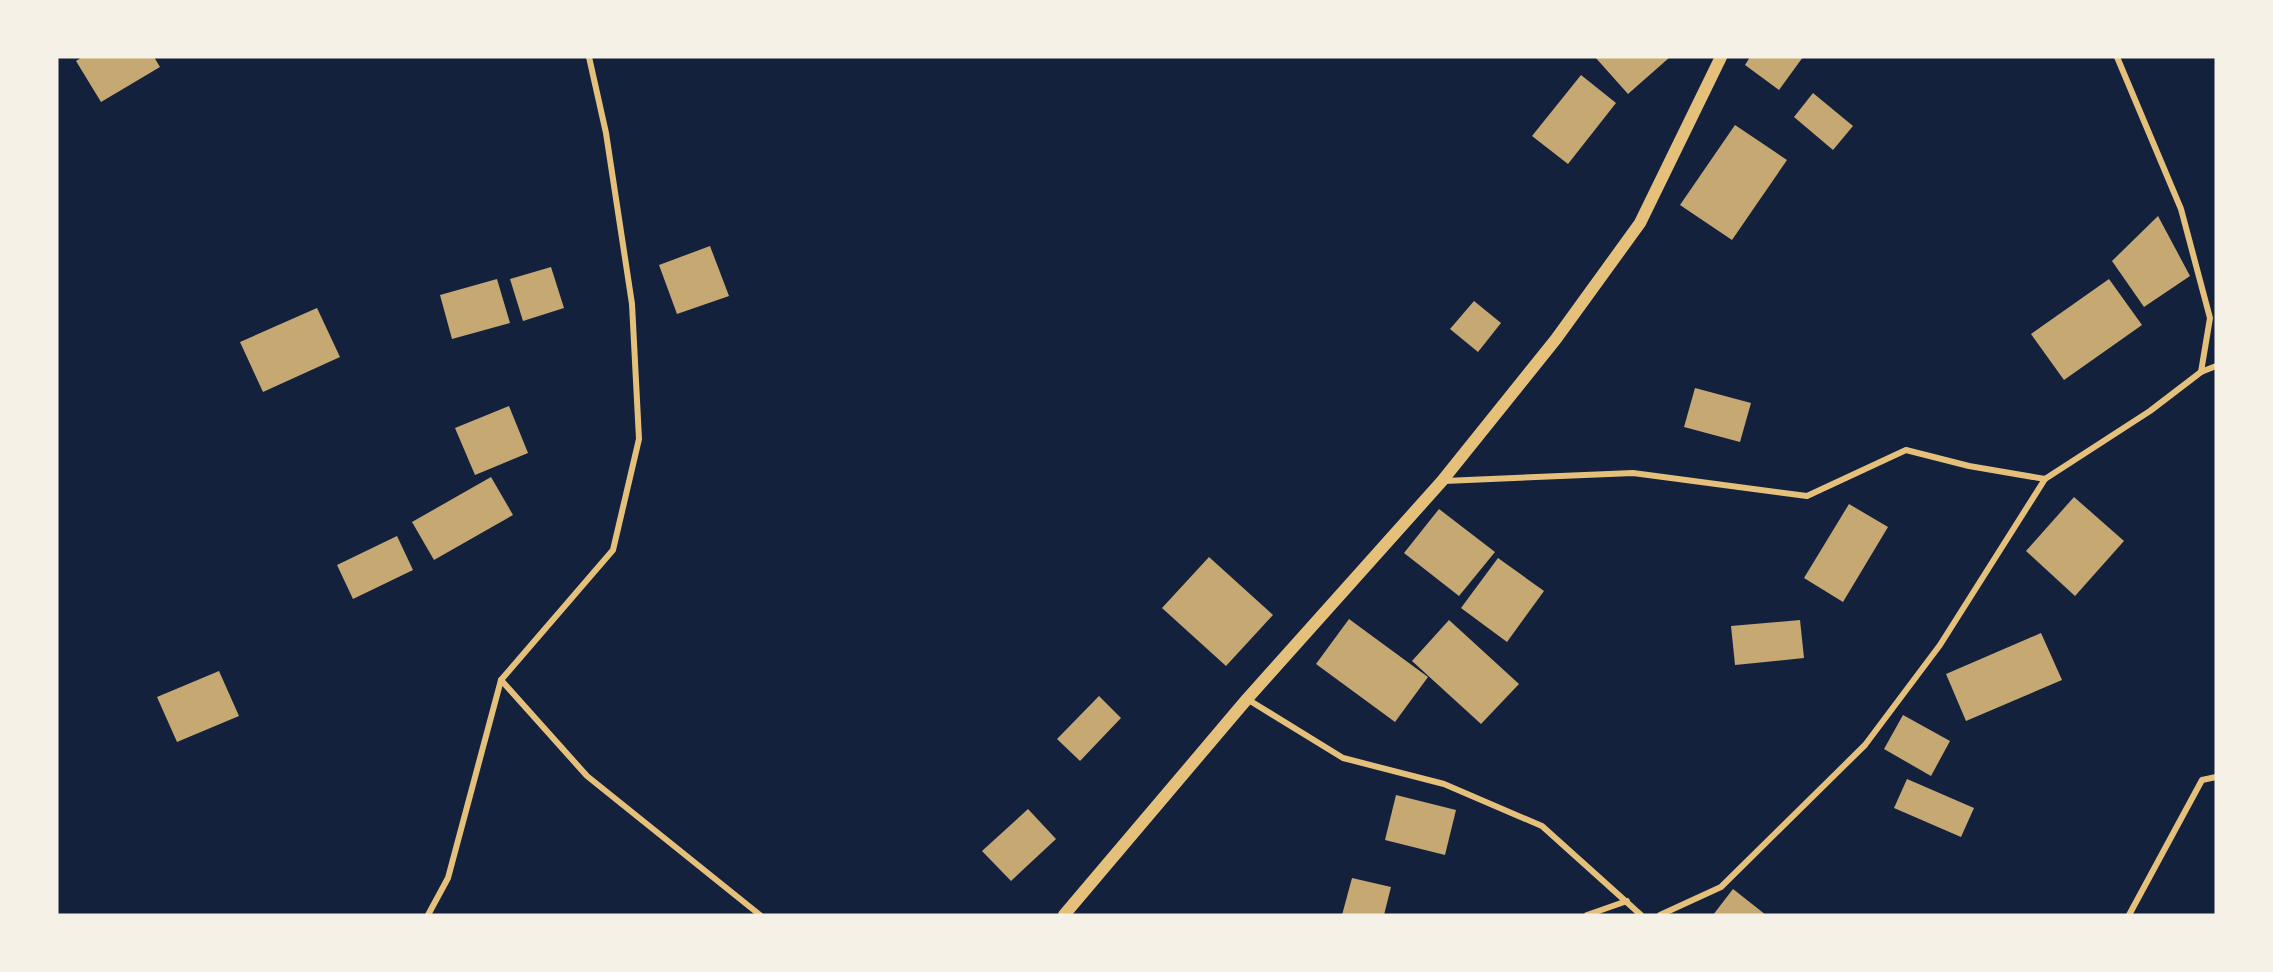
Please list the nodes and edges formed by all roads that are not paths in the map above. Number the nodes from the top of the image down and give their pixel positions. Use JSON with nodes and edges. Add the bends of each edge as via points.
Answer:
{"nodes":[{"id":1,"x":589,"y":57,"type":"edge"},
{"id":2,"x":1721,"y":57,"type":"edge"},
{"id":3,"x":2118,"y":57,"type":"edge"},
{"id":4,"x":2216,"y":366,"type":"edge"},
{"id":5,"x":2200,"y":372,"type":"junction"},
{"id":6,"x":2045,"y":479,"type":"junction"},
{"id":7,"x":1442,"y":481,"type":"junction"},
{"id":8,"x":501,"y":680,"type":"junction"},
{"id":9,"x":1247,"y":699,"type":"junction"},
{"id":10,"x":2216,"y":777,"type":"edge"},
{"id":11,"x":1627,"y":901,"type":"junction"},
{"id":12,"x":428,"y":915,"type":"edge"},
{"id":13,"x":760,"y":915,"type":"edge"},
{"id":14,"x":1064,"y":915,"type":"edge"},
{"id":15,"x":1587,"y":915,"type":"edge"},
{"id":16,"x":1641,"y":915,"type":"edge"},
{"id":17,"x":1660,"y":915,"type":"edge"},
{"id":18,"x":2128,"y":915,"type":"edge"}],
"edges":[{"from":1,"to":8,"type":"street","via":[[606,133],[632,304],[639,439],[613,550]]},
{"from":2,"to":7,"type":"main road","via":[[1640,223],[1556,339]]},
{"from":3,"to":5,"type":"street","via":[[2181,209],[2210,318]]},
{"from":4,"to":5,"type":"street"},
{"from":5,"to":6,"type":"street","via":[[2150,411]]},
{"from":6,"to":7,"type":"street","via":[[1906,450],[1807,496],[1633,473]]},
{"from":6,"to":17,"type":"street","via":[[1940,645],[1865,745],[1721,887]]},
{"from":7,"to":9,"type":"main road"},
{"from":8,"to":12,"type":"street","via":[[448,878]]},
{"from":8,"to":13,"type":"street","via":[[587,776]]},
{"from":9,"to":11,"type":"street","via":[[1343,758],[1444,784],[1542,826]]},
{"from":9,"to":14,"type":"main road"},
{"from":10,"to":18,"type":"street","via":[[2202,780]]},
{"from":11,"to":15,"type":"street"},
{"from":11,"to":16,"type":"street"}]}
